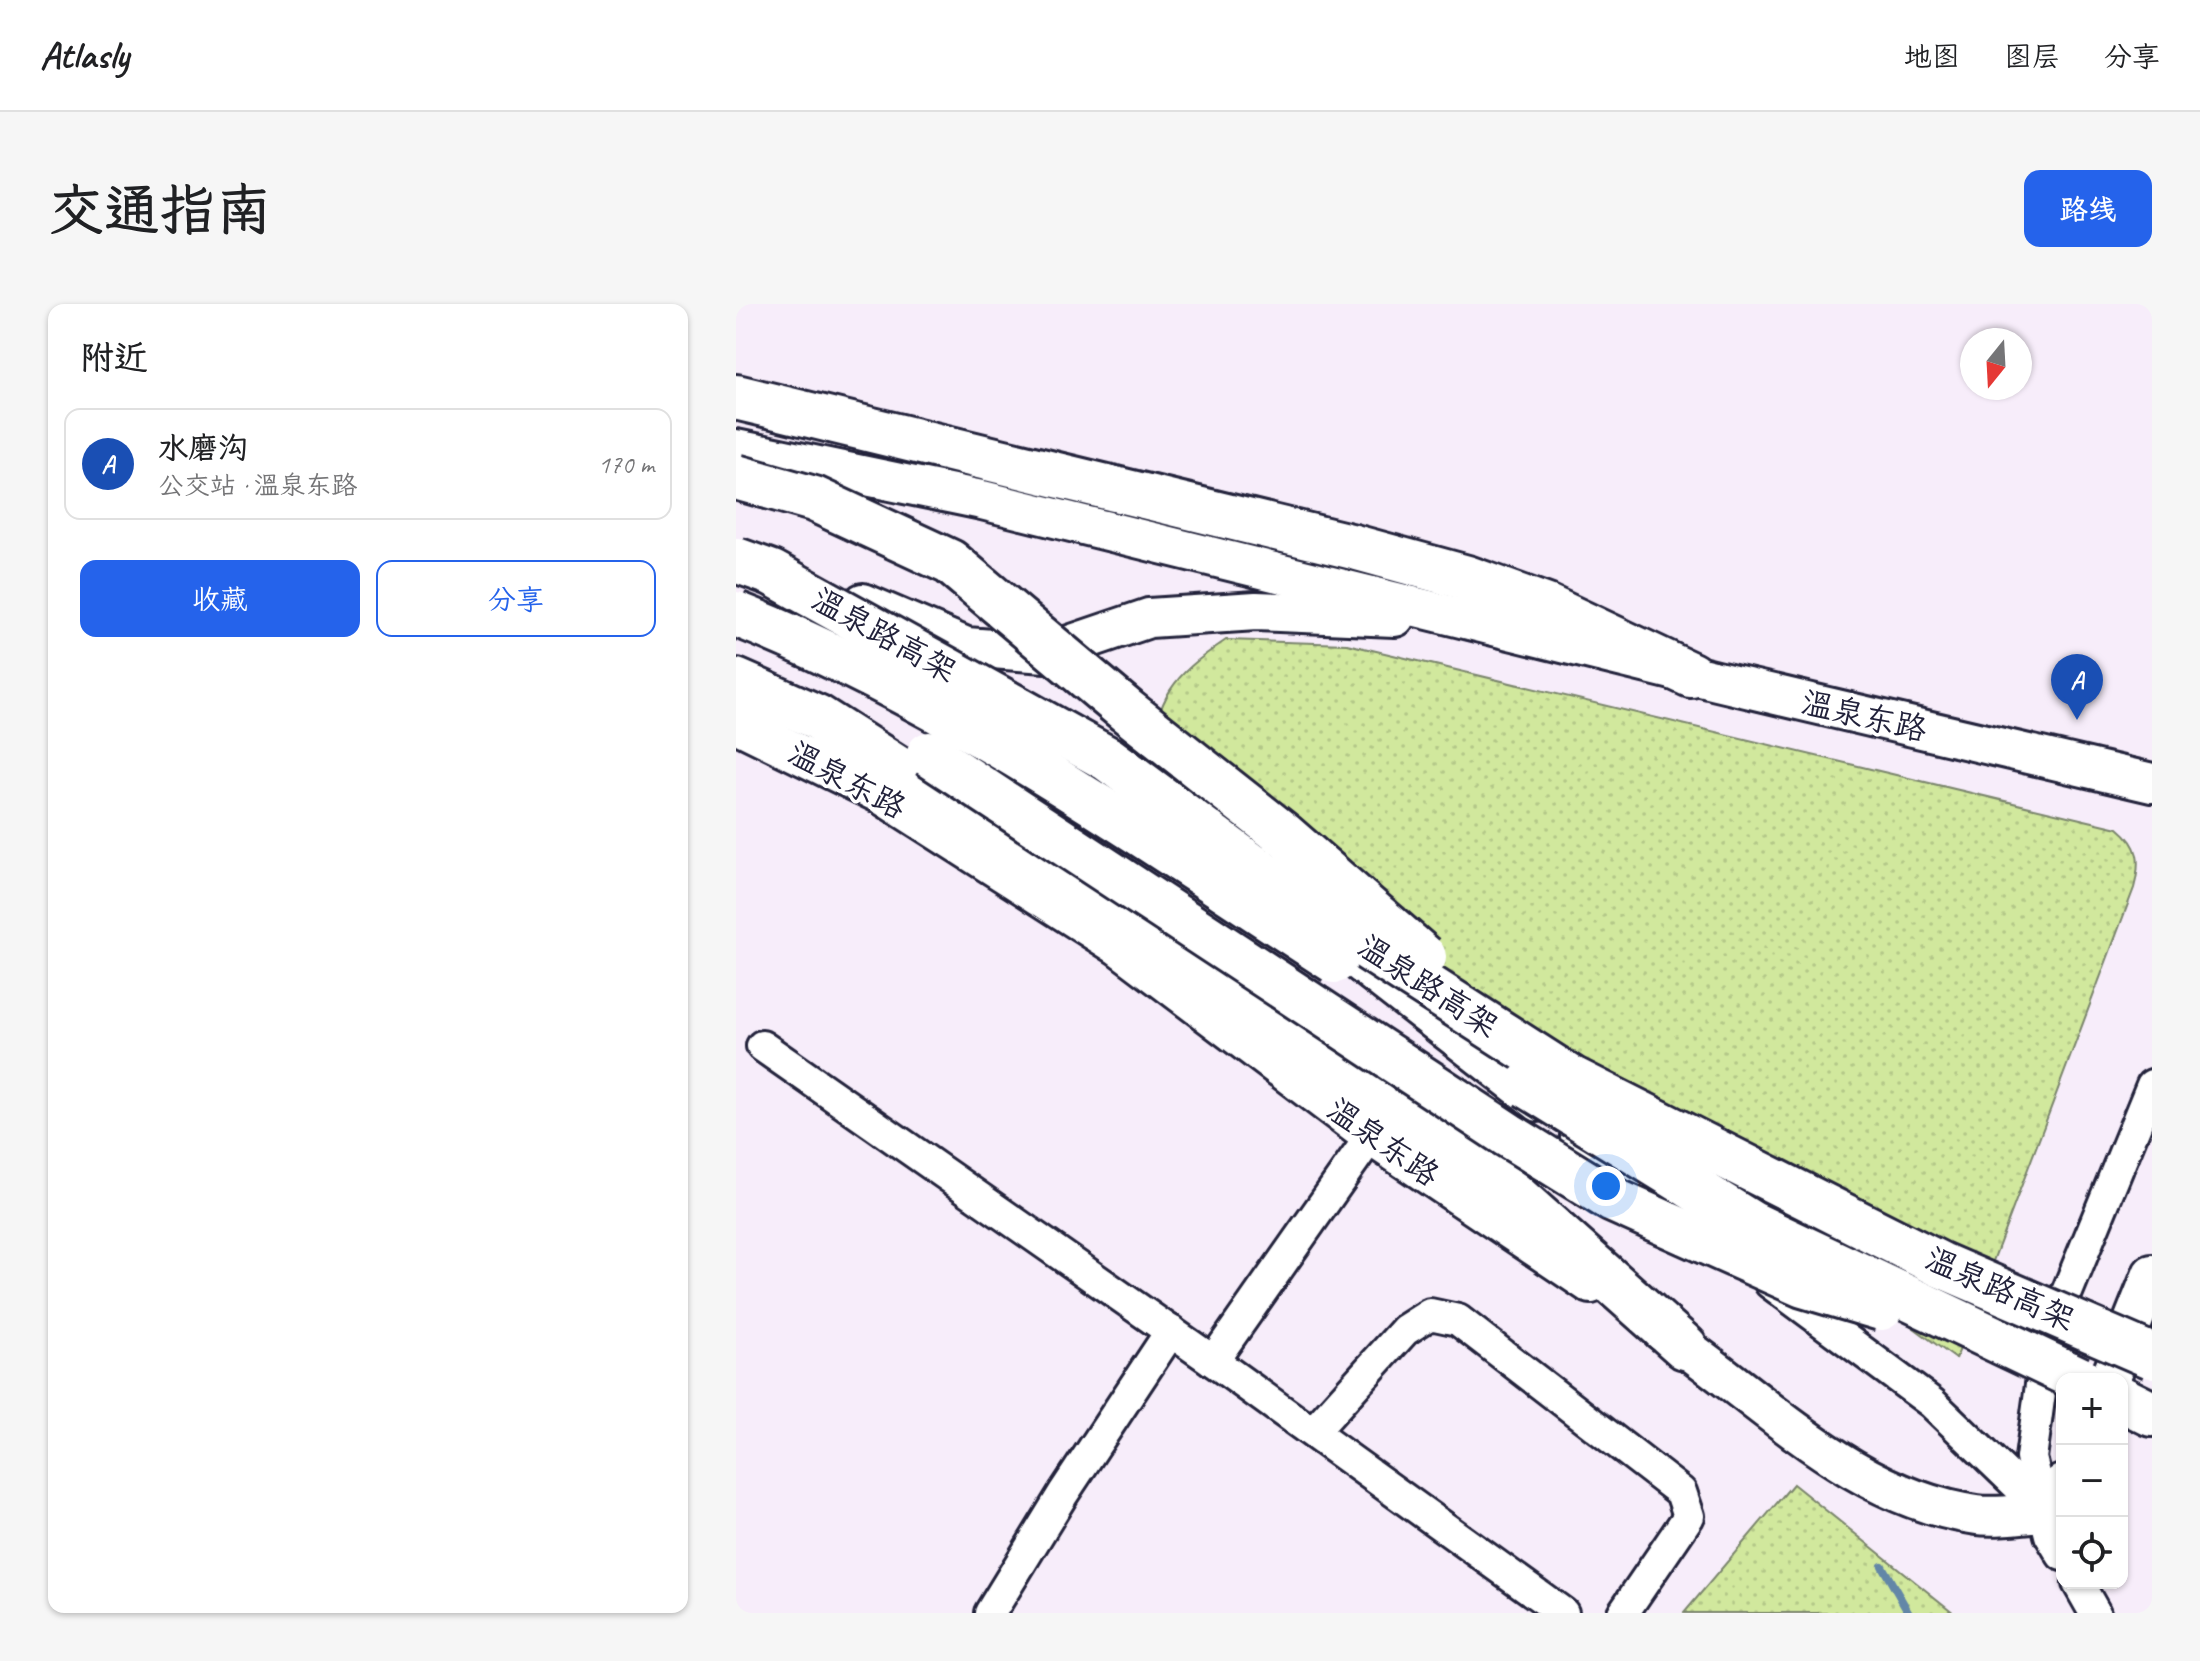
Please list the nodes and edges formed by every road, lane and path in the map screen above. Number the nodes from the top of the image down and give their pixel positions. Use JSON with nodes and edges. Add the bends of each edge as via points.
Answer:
{"nodes":[{"id":1,"x":736,"y":397,"type":"edge"},
{"id":2,"x":736,"y":449,"type":"edge"},
{"id":3,"x":736,"y":477,"type":"edge"},
{"id":4,"x":736,"y":546,"type":"edge"},
{"id":5,"x":736,"y":560,"type":"edge"},
{"id":6,"x":736,"y":597,"type":"edge"},
{"id":7,"x":736,"y":614,"type":"edge"},
{"id":8,"x":1477,"y":621,"type":"junction"},
{"id":9,"x":736,"y":649,"type":"edge"},
{"id":10,"x":1691,"y":675,"type":"junction"},
{"id":11,"x":736,"y":681,"type":"edge"},
{"id":12,"x":736,"y":723,"type":"edge"},
{"id":13,"x":2152,"y":783,"type":"edge"},
{"id":14,"x":762,"y":1046,"type":"dead end"},
{"id":15,"x":1534,"y":1054,"type":"junction"},
{"id":16,"x":2152,"y":1085,"type":"edge"},
{"id":17,"x":1371,"y":1136,"type":"junction"},
{"id":18,"x":2152,"y":1274,"type":"edge"},
{"id":19,"x":1171,"y":1331,"type":"junction"},
{"id":20,"x":2010,"y":1346,"type":"junction"},
{"id":21,"x":1685,"y":1347,"type":"junction"},
{"id":22,"x":2152,"y":1356,"type":"edge"},
{"id":23,"x":1213,"y":1361,"type":"junction"},
{"id":24,"x":2066,"y":1373,"type":"edge"},
{"id":25,"x":2112,"y":1373,"type":"edge"},
{"id":26,"x":2128,"y":1402,"type":"edge"},
{"id":27,"x":2152,"y":1414,"type":"edge"},
{"id":28,"x":1313,"y":1432,"type":"junction"},
{"id":29,"x":2053,"y":1498,"type":"edge"},
{"id":30,"x":2056,"y":1545,"type":"edge"},
{"id":31,"x":2081,"y":1589,"type":"edge"},
{"id":32,"x":990,"y":1613,"type":"edge"},
{"id":33,"x":1563,"y":1613,"type":"edge"},
{"id":34,"x":1623,"y":1613,"type":"edge"},
{"id":35,"x":2095,"y":1613,"type":"edge"}],
"edges":[{"from":1,"to":10,"type":"highway","via":[[1467,578],[1547,607]]},
{"from":2,"to":8,"type":"main road","name":"温泉东路","via":[[982,500]]},
{"from":3,"to":15,"type":"highway","bridge":true,"via":[[814,499],[950,562],[1284,835]]},
{"from":4,"to":8,"type":"main road","via":[[966,647],[1046,653],[1149,618],[1256,611]]},
{"from":5,"to":15,"type":"highway","name":"温泉路高架","bridge":true,"via":[[772,573],[1108,759],[1329,923]]},
{"from":6,"to":29,"type":"street","via":[[802,623],[1089,775],[1284,910]]},
{"from":7,"to":20,"type":"highway","name":"温泉路高架","bridge":true,"via":[[789,635],[1006,747],[1487,1060],[1752,1224]]},
{"from":8,"to":10,"type":"main road","name":"温泉东路"},
{"from":9,"to":20,"type":"highway","bridge":true,"via":[[776,665],[929,754],[1613,1200],[1803,1285]]},
{"from":10,"to":13,"type":"main road","name":"温泉东路"},
{"from":11,"to":21,"type":"highway","via":[[817,717],[1093,893],[1513,1194]]},
{"from":12,"to":17,"type":"main road","name":"温泉东路","via":[[881,794],[1119,946]]},
{"from":14,"to":19,"type":"street"},
{"from":15,"to":22,"type":"highway","name":"温泉路高架","bridge":true,"via":[[1572,1079],[1941,1265]]},
{"from":16,"to":29,"type":"street","via":[[2047,1341],[2031,1458]]},
{"from":17,"to":21,"type":"main road","name":"温泉东路"},
{"from":17,"to":23,"type":"street"},
{"from":18,"to":25,"type":"main road"},
{"from":19,"to":23,"type":"street"},
{"from":19,"to":32,"type":"street"},
{"from":20,"to":24,"type":"highway","name":"温泉路高架","bridge":true},
{"from":21,"to":29,"type":"main road","name":"温泉东路","via":[[1855,1471],[1892,1490],[1980,1515]]},
{"from":23,"to":28,"type":"street"},
{"from":26,"to":27,"type":"highway"},
{"from":28,"to":33,"type":"street"},
{"from":28,"to":34,"type":"street","via":[[1405,1330],[1430,1314],[1458,1320],[1681,1492],[1689,1516]]},
{"from":29,"to":30,"type":"street","via":[[2050,1535]]},
{"from":31,"to":35,"type":"street"}]}
